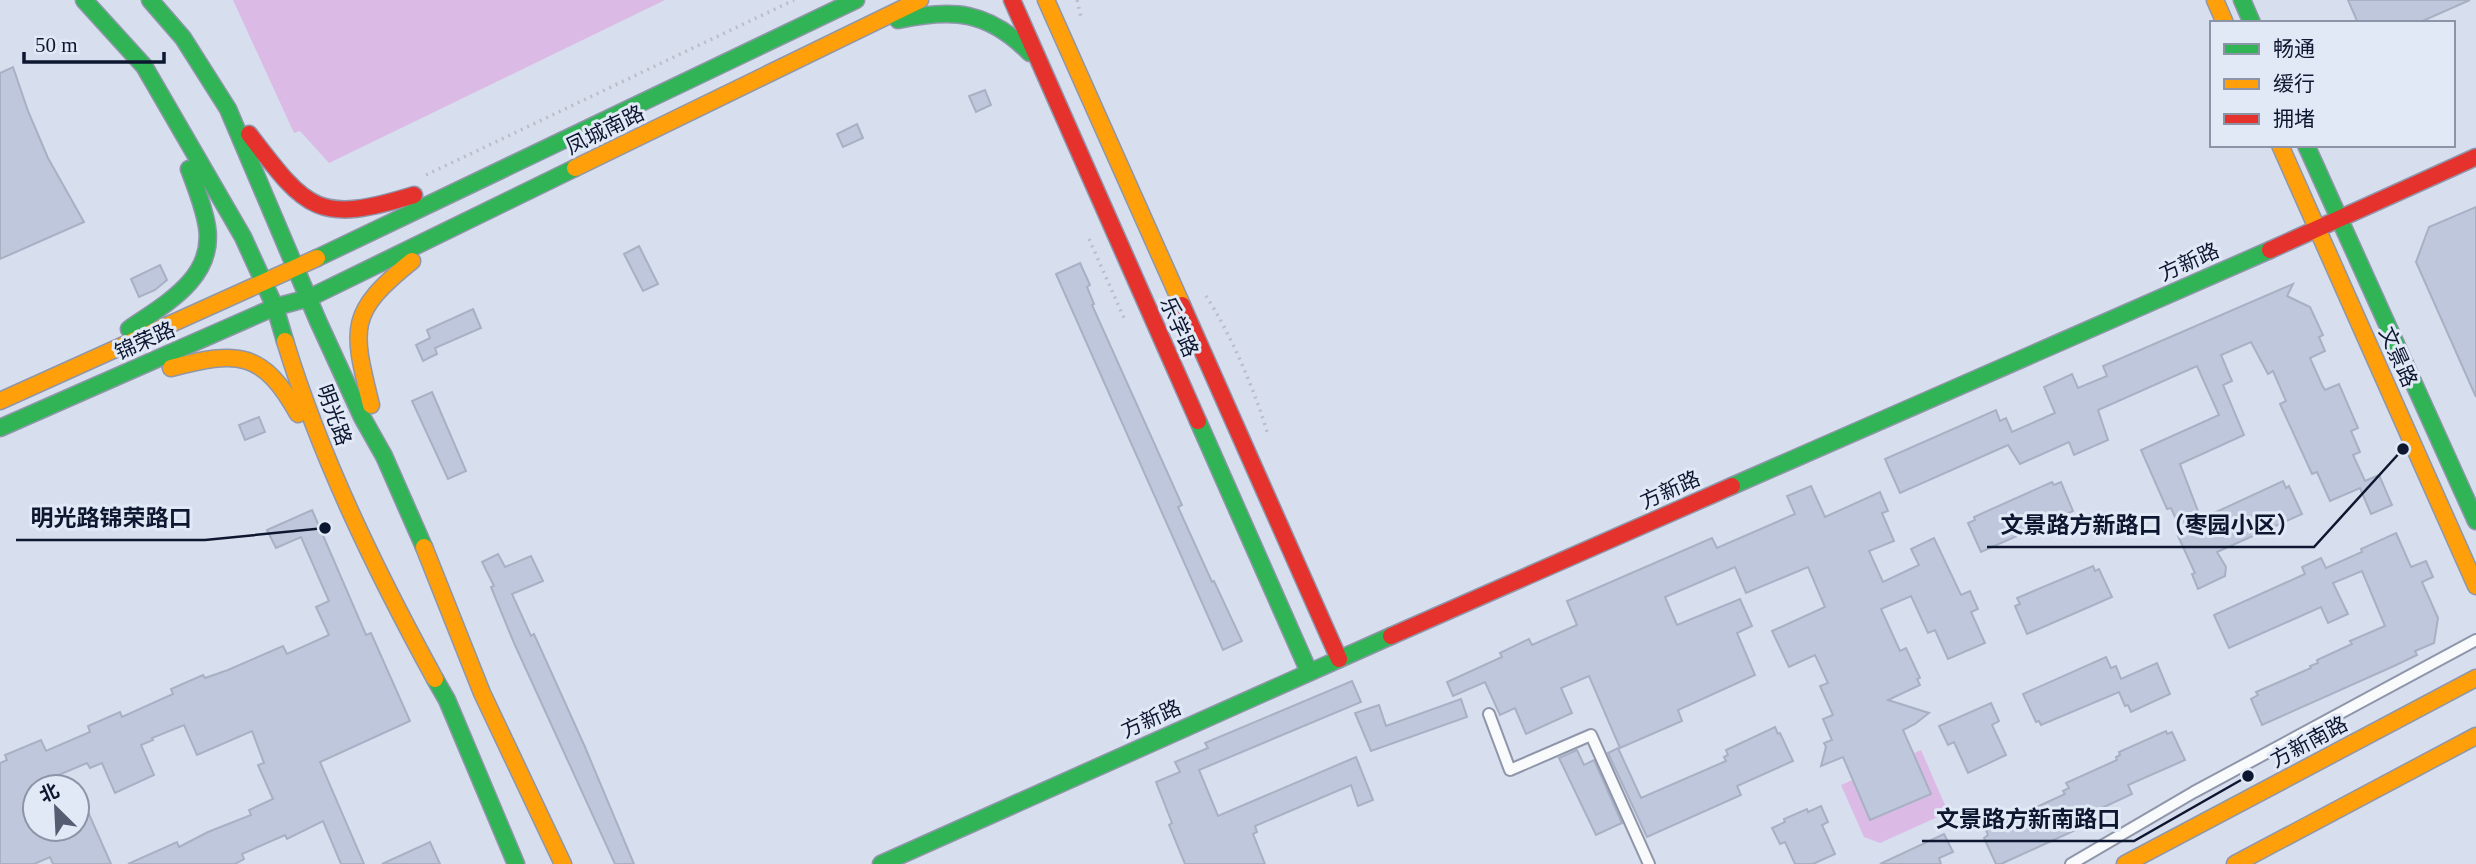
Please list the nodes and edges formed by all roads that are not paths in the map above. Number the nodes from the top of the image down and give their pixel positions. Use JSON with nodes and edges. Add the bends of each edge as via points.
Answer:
{"nodes":[{"id":1,"x":84,"y":0,"type":"edge"},
{"id":2,"x":150,"y":0,"type":"edge"},
{"id":3,"x":920,"y":0,"type":"edge"},
{"id":4,"x":1012,"y":0,"type":"edge"},
{"id":5,"x":1046,"y":0,"type":"edge"},
{"id":6,"x":2215,"y":0,"type":"edge"},
{"id":7,"x":2242,"y":0,"type":"edge"},
{"id":8,"x":850,"y":2,"type":"edge"},
{"id":9,"x":1067,"y":14,"type":"dead end"},
{"id":10,"x":2224,"y":21,"type":"edge"},
{"id":11,"x":2251,"y":21,"type":"edge"},
{"id":12,"x":853,"y":32,"type":"junction"},
{"id":13,"x":1073,"y":60,"type":"junction"},
{"id":14,"x":1043,"y":71,"type":"junction"},
{"id":15,"x":169,"y":109,"type":"junction"},
{"id":16,"x":228,"y":109,"type":"junction"},
{"id":17,"x":2281,"y":147,"type":"edge"},
{"id":18,"x":2307,"y":147,"type":"edge"},
{"id":19,"x":2476,"y":157,"type":"edge"},
{"id":20,"x":512,"y":164,"type":"junction"},
{"id":21,"x":2338,"y":219,"type":"junction"},
{"id":22,"x":462,"y":223,"type":"junction"},
{"id":23,"x":2318,"y":229,"type":"junction"},
{"id":24,"x":296,"y":268,"type":"junction"},
{"id":25,"x":264,"y":282,"type":"junction"},
{"id":26,"x":309,"y":298,"type":"junction"},
{"id":27,"x":275,"y":307,"type":"junction"},
{"id":28,"x":70,"y":370,"type":"junction"},
{"id":29,"x":70,"y":397,"type":"junction"},
{"id":30,"x":0,"y":401,"type":"edge"},
{"id":31,"x":0,"y":428,"type":"edge"},
{"id":32,"x":384,"y":456,"type":"junction"},
{"id":33,"x":332,"y":469,"type":"junction"},
{"id":34,"x":2476,"y":521,"type":"edge"},
{"id":35,"x":2476,"y":586,"type":"edge"},
{"id":36,"x":2476,"y":640,"type":"edge"},
{"id":37,"x":1339,"y":659,"type":"junction"},
{"id":38,"x":1309,"y":672,"type":"junction"},
{"id":39,"x":2476,"y":678,"type":"edge"},
{"id":40,"x":1489,"y":714,"type":"dead end"},
{"id":41,"x":2476,"y":736,"type":"edge"},
{"id":42,"x":516,"y":864,"type":"edge"},
{"id":43,"x":563,"y":864,"type":"edge"},
{"id":44,"x":881,"y":864,"type":"edge"},
{"id":45,"x":1650,"y":864,"type":"edge"},
{"id":46,"x":2071,"y":864,"type":"edge"},
{"id":47,"x":2125,"y":864,"type":"edge"},
{"id":48,"x":2235,"y":864,"type":"edge"}],
"edges":[{"from":1,"to":15,"type":"street","name":"明光路","via":[[144,66]]},
{"from":2,"to":16,"type":"street","name":"明光路","via":[[183,38]]},
{"from":3,"to":12,"type":"street","name":"凤城南路"},
{"from":4,"to":14,"type":"street","name":"乐学路"},
{"from":5,"to":13,"type":"street","name":"乐学路"},
{"from":6,"to":10,"type":"street"},
{"from":7,"to":11,"type":"street"},
{"from":8,"to":20,"type":"street","name":"凤城南路"},
{"from":9,"to":13,"type":"street"},
{"from":12,"to":14,"type":"street","via":[[939,12],[976,15],[1014,36]]},
{"from":12,"to":22,"type":"street","name":"凤城南路"},
{"from":13,"to":37,"type":"street","name":"乐学路"},
{"from":14,"to":38,"type":"street","name":"乐学路"},
{"from":15,"to":25,"type":"street","name":"明光路"},
{"from":15,"to":28,"type":"street","via":[[208,230],[203,267],[187,288]]},
{"from":16,"to":20,"type":"street","via":[[293,188],[307,201],[326,208],[380,205]]},
{"from":16,"to":24,"type":"street","name":"明光路"},
{"from":17,"to":23,"type":"street","name":"文景路"},
{"from":18,"to":21,"type":"street","name":"文景路"},
{"from":19,"to":21,"type":"street","name":"方新路"},
{"from":20,"to":24,"type":"street","name":"凤城南路"},
{"from":21,"to":23,"type":"street","name":"方新路"},
{"from":21,"to":34,"type":"street","name":"文景路"},
{"from":22,"to":26,"type":"street","name":"凤城南路"},
{"from":22,"to":32,"type":"street","via":[[385,282],[360,316],[357,344]]},
{"from":23,"to":35,"type":"street","name":"文景路"},
{"from":23,"to":37,"type":"street","name":"方新路"},
{"from":24,"to":25,"type":"street","name":"锦荣路"},
{"from":24,"to":26,"type":"street","name":"明光路"},
{"from":25,"to":27,"type":"street","name":"明光路"},
{"from":25,"to":28,"type":"street","name":"锦荣路"},
{"from":26,"to":27,"type":"street","name":"锦荣路"},
{"from":26,"to":32,"type":"street","name":"明光路"},
{"from":27,"to":29,"type":"street","name":"锦荣路"},
{"from":27,"to":33,"type":"street","name":"明光路"},
{"from":28,"to":30,"type":"street","name":"锦荣路"},
{"from":29,"to":31,"type":"street","name":"锦荣路"},
{"from":29,"to":33,"type":"street","via":[[197,361],[242,360],[279,382]]},
{"from":32,"to":43,"type":"street","name":"明光路","via":[[482,692]]},
{"from":33,"to":42,"type":"street","name":"明光路","via":[[390,597],[447,700]]},
{"from":36,"to":46,"type":"lane"},
{"from":37,"to":38,"type":"street","name":"方新路"},
{"from":38,"to":44,"type":"street","name":"方新路"},
{"from":39,"to":47,"type":"street","name":"方新南路"},
{"from":40,"to":45,"type":"lane","via":[[1510,770],[1591,735]]},
{"from":41,"to":48,"type":"street"}]}
